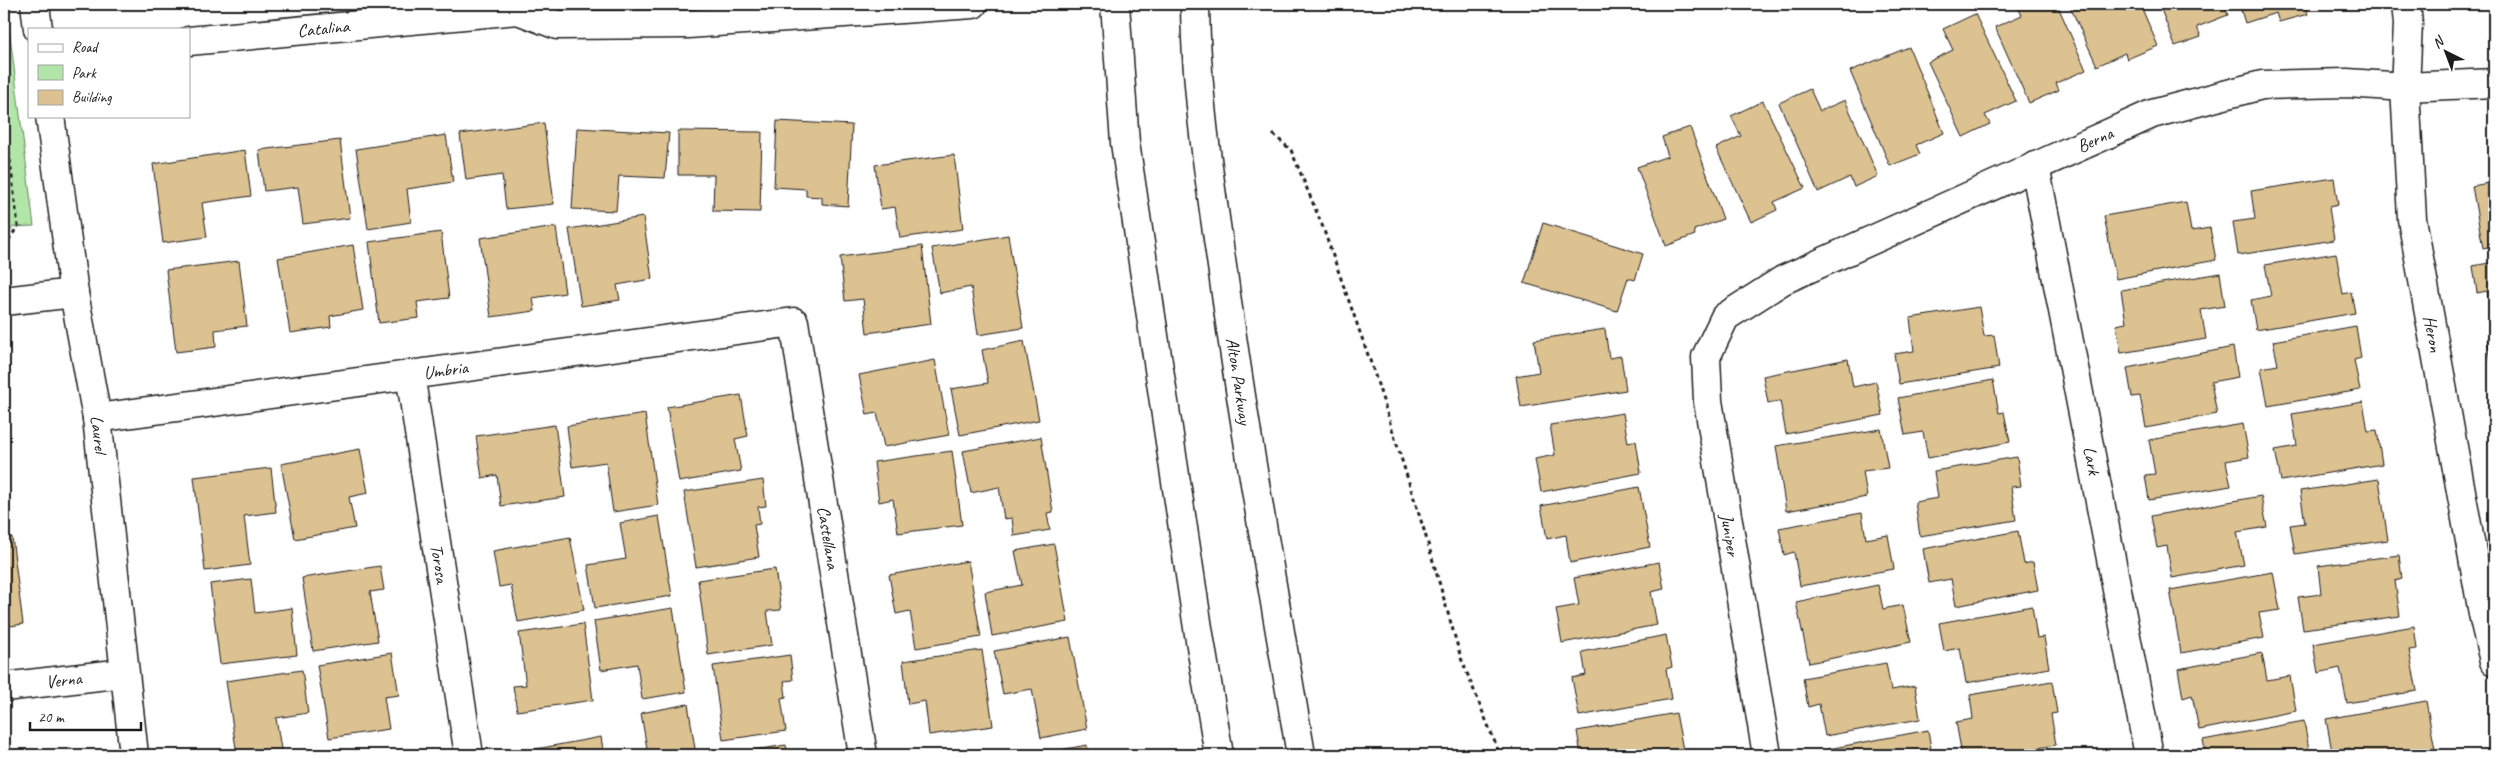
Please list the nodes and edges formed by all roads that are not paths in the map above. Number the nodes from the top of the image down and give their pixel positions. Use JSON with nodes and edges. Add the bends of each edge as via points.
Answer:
{"nodes":[{"id":1,"x":35,"y":4,"type":"edge"},
{"id":2,"x":973,"y":4,"type":"edge"},
{"id":3,"x":1115,"y":4,"type":"edge"},
{"id":4,"x":1195,"y":4,"type":"edge"},
{"id":5,"x":2406,"y":4,"type":"edge"},
{"id":6,"x":528,"y":7,"type":"edge"},
{"id":7,"x":38,"y":28,"type":"edge"},
{"id":8,"x":190,"y":41,"type":"edge"},
{"id":9,"x":2494,"y":83,"type":"edge"},
{"id":10,"x":2405,"y":87,"type":"junction"},
{"id":11,"x":50,"y":118,"type":"edge"},
{"id":12,"x":2035,"y":166,"type":"junction"},
{"id":13,"x":74,"y":293,"type":"junction"},
{"id":14,"x":4,"y":301,"type":"edge"},
{"id":15,"x":1725,"y":317,"type":"joint"},
{"id":16,"x":794,"y":322,"type":"joint"},
{"id":17,"x":410,"y":374,"type":"junction"},
{"id":18,"x":97,"y":418,"type":"junction"},
{"id":19,"x":2494,"y":660,"type":"edge"},
{"id":20,"x":124,"y":673,"type":"junction"},
{"id":21,"x":4,"y":687,"type":"edge"},
{"id":22,"x":134,"y":755,"type":"edge"},
{"id":23,"x":469,"y":755,"type":"edge"},
{"id":24,"x":863,"y":755,"type":"edge"},
{"id":25,"x":1219,"y":755,"type":"edge"},
{"id":26,"x":1301,"y":755,"type":"edge"},
{"id":27,"x":1767,"y":755,"type":"edge"},
{"id":28,"x":2149,"y":755,"type":"edge"}],
"edges":[{"from":1,"to":7,"type":"street"},
{"from":2,"to":6,"type":"street","name":"Catalina","via":[[688,24],[558,25]]},
{"from":3,"to":25,"type":"street","via":[[1125,143]]},
{"from":4,"to":26,"type":"street","name":"Alton Parkway","via":[[1195,54],[1222,271]]},
{"from":5,"to":10,"type":"street","name":"Heron"},
{"from":6,"to":8,"type":"street","name":"Catalina"},
{"from":9,"to":10,"type":"street","name":"Berna"},
{"from":10,"to":12,"type":"street","name":"Berna","via":[[2346,83],[2262,85],[2152,114]]},
{"from":10,"to":19,"type":"street","name":"Heron","via":[[2412,219],[2484,620]]},
{"from":11,"to":13,"type":"street","name":"Laurel"},
{"from":12,"to":15,"type":"street","name":"Berna","via":[[1783,280]]},
{"from":12,"to":28,"type":"street","name":"Lark"},
{"from":13,"to":14,"type":"street"},
{"from":13,"to":18,"type":"street","name":"Laurel"},
{"from":15,"to":27,"type":"street","name":"Juniper","via":[[1706,357],[1708,401]]},
{"from":16,"to":17,"type":"street","name":"Umbria"},
{"from":16,"to":24,"type":"street","name":"Castellana"},
{"from":17,"to":18,"type":"street","name":"Umbria"},
{"from":17,"to":23,"type":"street","name":"Torosa"},
{"from":18,"to":20,"type":"street","name":"Laurel"},
{"from":20,"to":21,"type":"street","name":"Verna"},
{"from":20,"to":22,"type":"street","name":"Laurel"}]}
